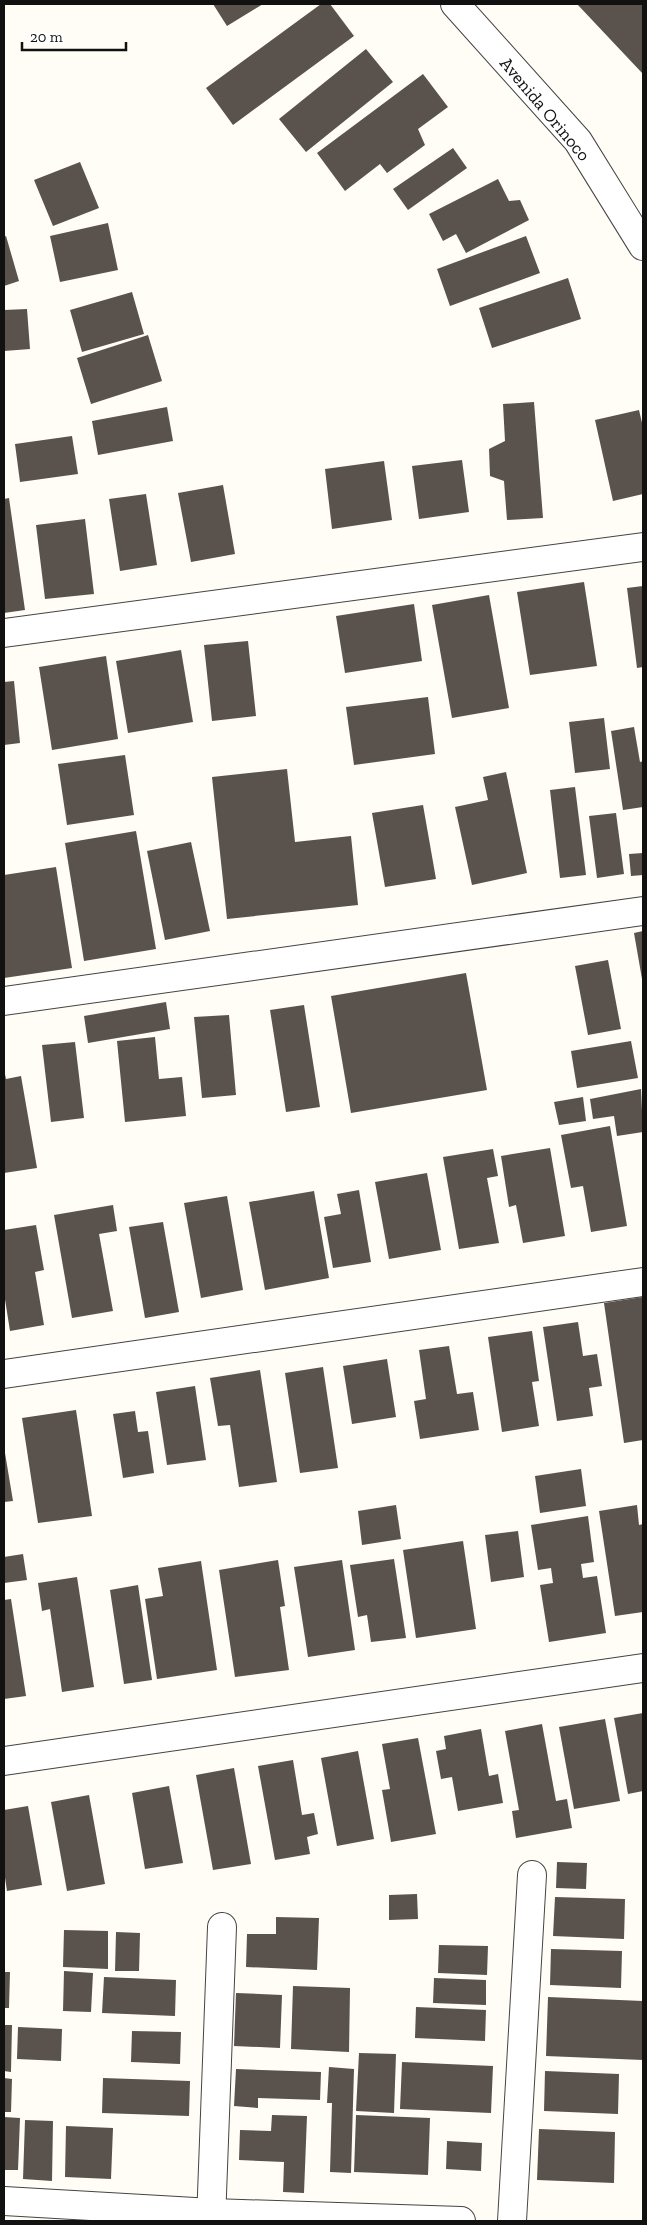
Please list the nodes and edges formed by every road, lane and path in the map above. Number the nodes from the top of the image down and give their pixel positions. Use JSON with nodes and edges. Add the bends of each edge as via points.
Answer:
{"nodes":[{"id":1,"x":455,"y":4,"type":"edge"},
{"id":2,"x":643,"y":246,"type":"edge"},
{"id":3,"x":643,"y":547,"type":"edge"},
{"id":4,"x":4,"y":634,"type":"edge"},
{"id":5,"x":643,"y":911,"type":"edge"},
{"id":6,"x":4,"y":1001,"type":"edge"},
{"id":7,"x":643,"y":1282,"type":"edge"},
{"id":8,"x":4,"y":1374,"type":"edge"},
{"id":9,"x":643,"y":1668,"type":"edge"},
{"id":10,"x":4,"y":1761,"type":"edge"},
{"id":11,"x":532,"y":1875,"type":"dead end"},
{"id":12,"x":222,"y":1927,"type":"dead end"},
{"id":13,"x":4,"y":2201,"type":"edge"},
{"id":14,"x":212,"y":2217,"type":"edge"},
{"id":15,"x":461,"y":2221,"type":"edge"},
{"id":16,"x":512,"y":2221,"type":"edge"}],
"edges":[{"from":1,"to":2,"type":"street","name":"Avenida Orinoco","via":[[578,141]]},
{"from":3,"to":4,"type":"street"},
{"from":5,"to":6,"type":"street"},
{"from":7,"to":8,"type":"street"},
{"from":9,"to":10,"type":"street"},
{"from":11,"to":16,"type":"street"},
{"from":12,"to":14,"type":"street"},
{"from":13,"to":14,"type":"street"},
{"from":14,"to":15,"type":"street"}]}
